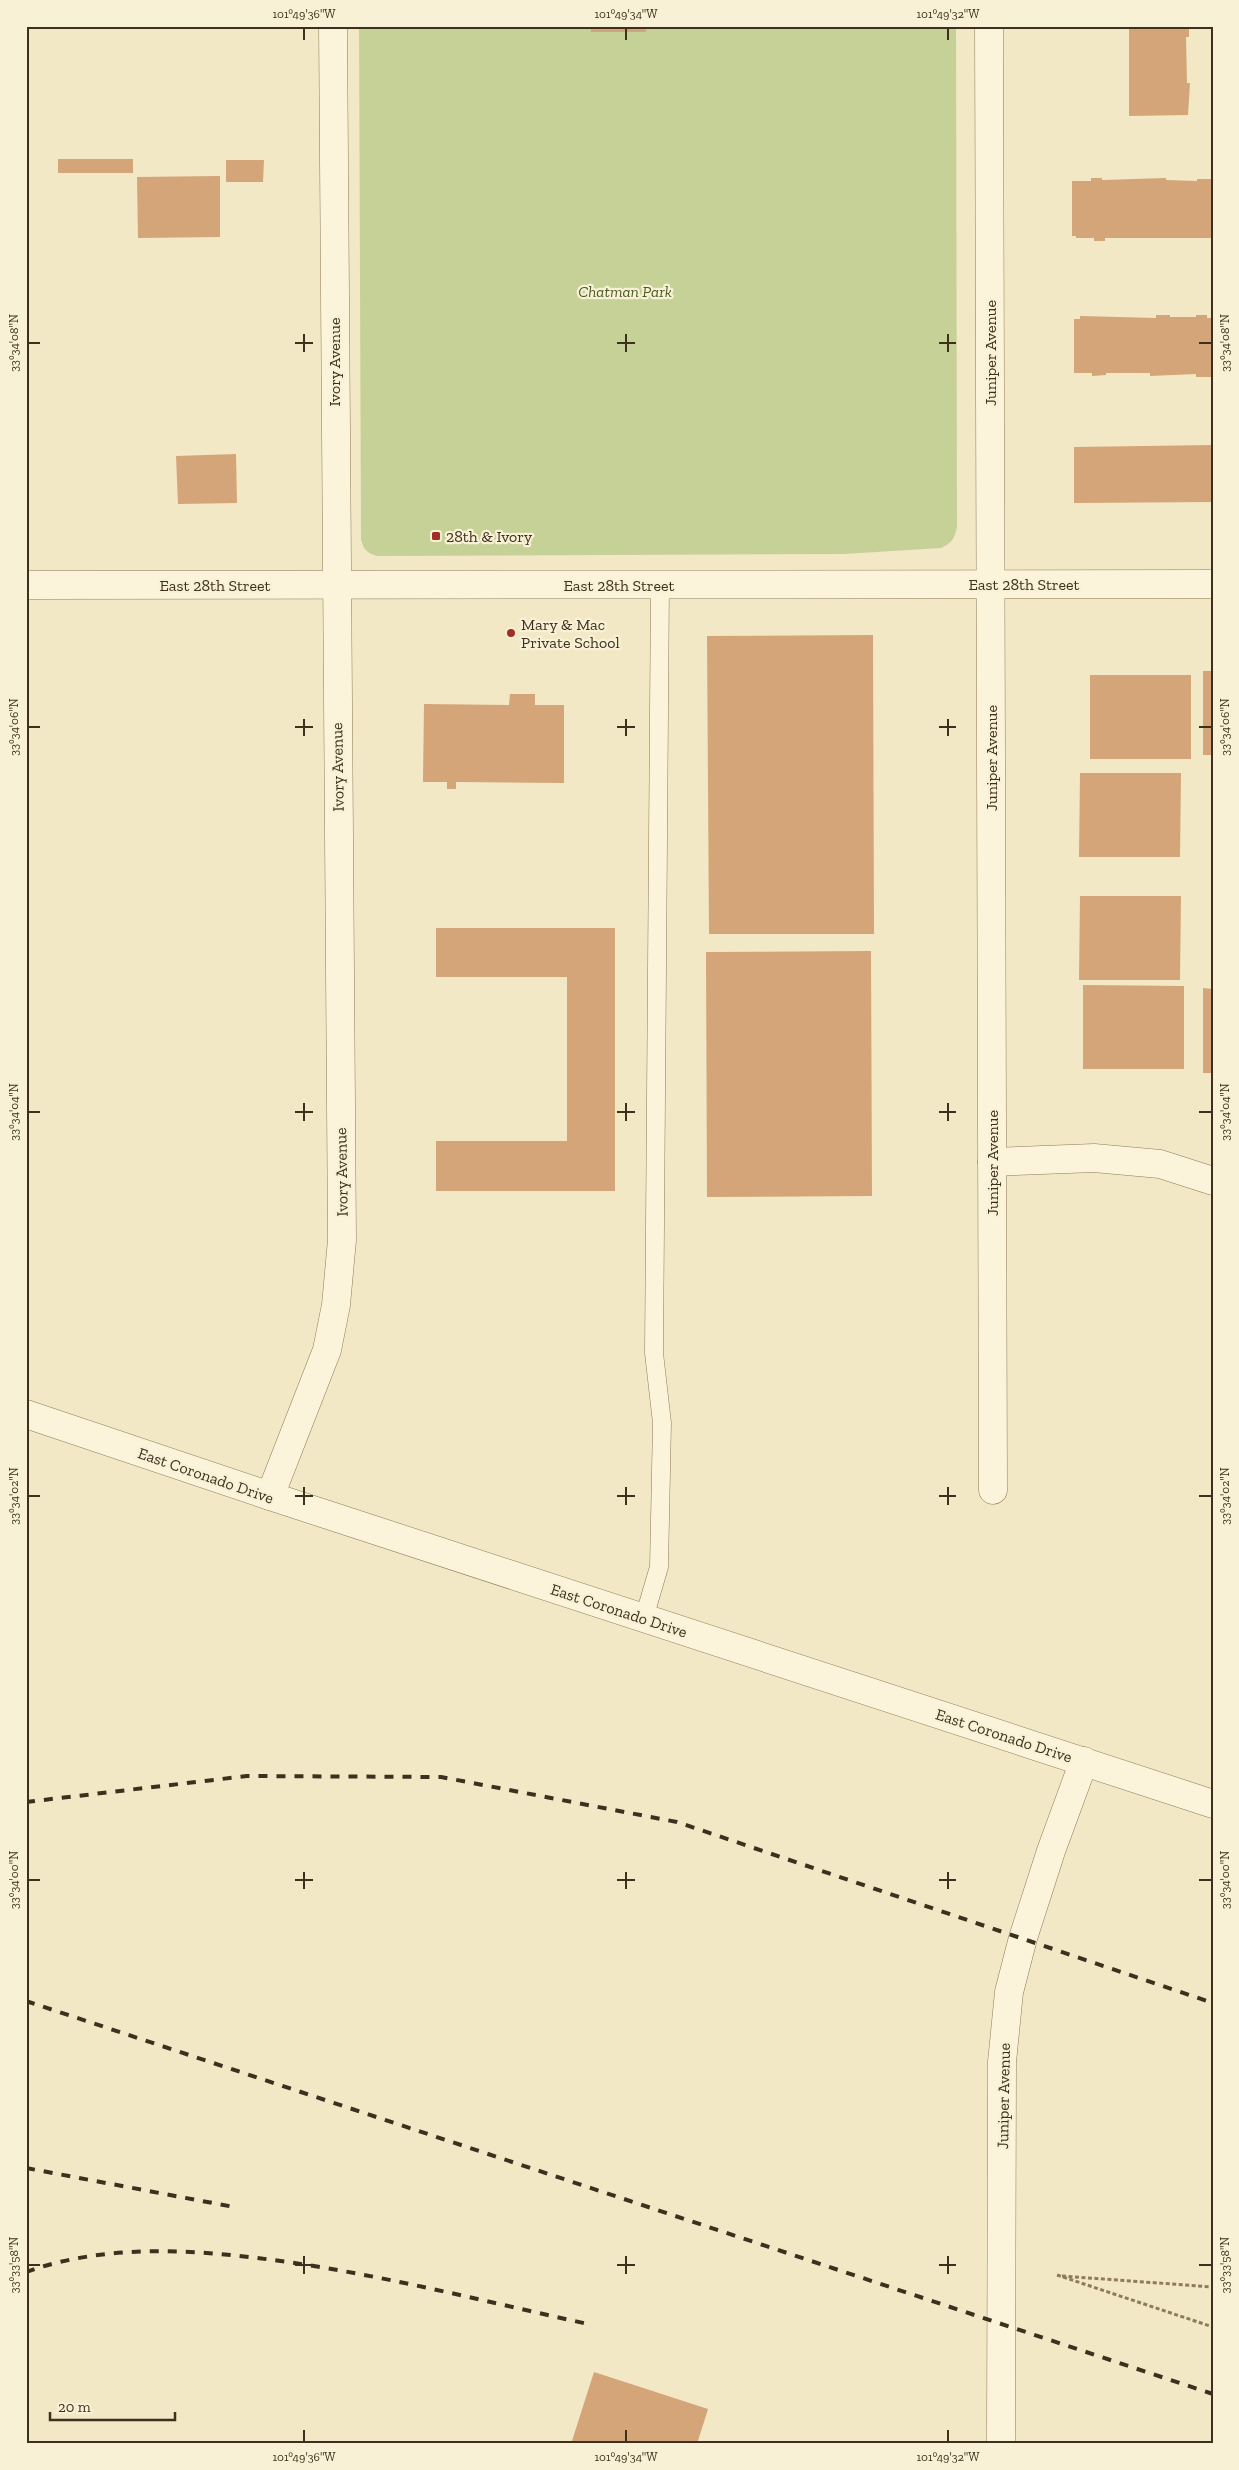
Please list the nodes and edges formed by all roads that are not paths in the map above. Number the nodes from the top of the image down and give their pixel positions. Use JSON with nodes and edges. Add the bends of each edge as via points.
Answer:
{"nodes":[{"id":1,"x":333,"y":26,"type":"edge"},
{"id":2,"x":989,"y":26,"type":"edge"},
{"id":3,"x":660,"y":584,"type":"junction"},
{"id":4,"x":990,"y":584,"type":"junction"},
{"id":5,"x":1213,"y":584,"type":"edge"},
{"id":6,"x":26,"y":585,"type":"edge"},
{"id":7,"x":336,"y":585,"type":"junction"},
{"id":8,"x":992,"y":1162,"type":"junction"},
{"id":9,"x":1213,"y":1181,"type":"edge"},
{"id":10,"x":26,"y":1414,"type":"edge"},
{"id":11,"x":993,"y":1490,"type":"dead end"},
{"id":12,"x":270,"y":1496,"type":"junction"},
{"id":13,"x":644,"y":1618,"type":"junction"},
{"id":14,"x":1084,"y":1761,"type":"junction"},
{"id":15,"x":1213,"y":1804,"type":"edge"},
{"id":16,"x":1000,"y":2444,"type":"edge"}],
"edges":[{"from":1,"to":7,"type":"street","name":"Ivory Avenue"},
{"from":2,"to":4,"type":"street","name":"Juniper Avenue"},
{"from":3,"to":4,"type":"street","name":"East 28th Street"},
{"from":3,"to":7,"type":"street","name":"East 28th Street"},
{"from":3,"to":13,"type":"lane","via":[[654,1353],[662,1423],[659,1567]]},
{"from":4,"to":5,"type":"street","name":"East 28th Street"},
{"from":4,"to":8,"type":"street","name":"Juniper Avenue"},
{"from":6,"to":7,"type":"street","name":"East 28th Street"},
{"from":7,"to":12,"type":"street","name":"Ivory Avenue","via":[[342,1240],[336,1305],[327,1350]]},
{"from":8,"to":9,"type":"street","via":[[1094,1158],[1160,1164]]},
{"from":8,"to":11,"type":"street","name":"Juniper Avenue"},
{"from":10,"to":12,"type":"street","name":"East Coronado Drive"},
{"from":12,"to":13,"type":"street","name":"East Coronado Drive"},
{"from":13,"to":14,"type":"street","name":"East Coronado Drive"},
{"from":14,"to":15,"type":"street","name":"East Coronado Drive"},
{"from":14,"to":16,"type":"street","name":"Juniper Avenue","via":[[1048,1859],[1009,1992],[1002,2062]]}]}
